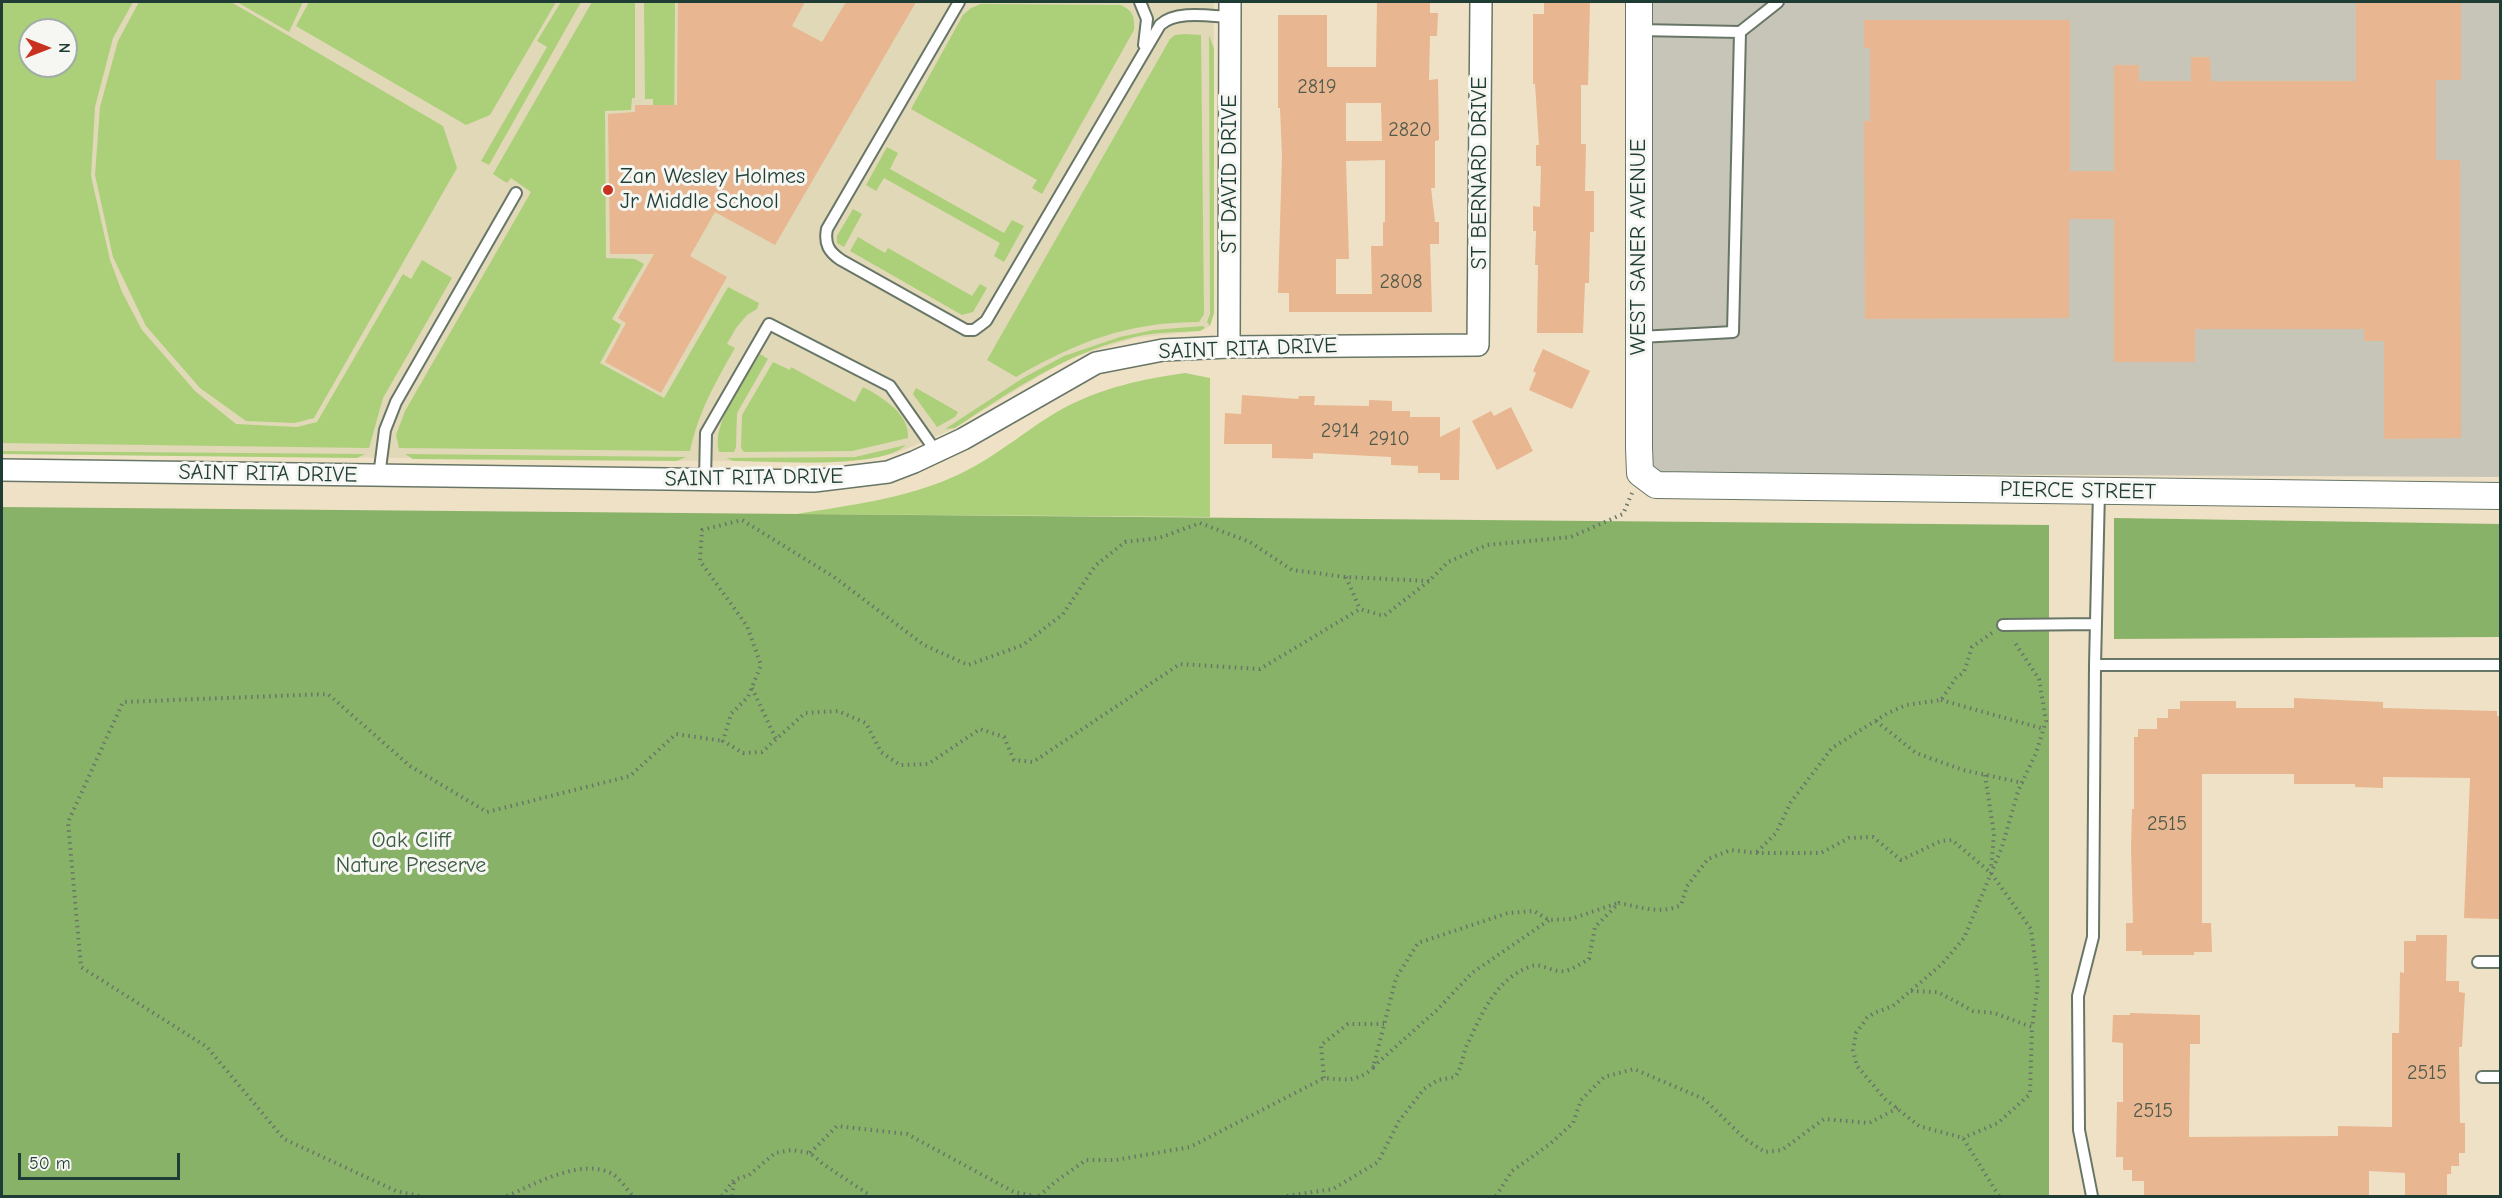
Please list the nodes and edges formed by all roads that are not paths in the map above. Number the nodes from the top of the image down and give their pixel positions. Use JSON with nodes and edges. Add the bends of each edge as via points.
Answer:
{"nodes":[{"id":1,"x":959,"y":2,"type":"edge"},
{"id":2,"x":1140,"y":2,"type":"edge"},
{"id":3,"x":1481,"y":2,"type":"edge"},
{"id":4,"x":1639,"y":2,"type":"edge"},
{"id":5,"x":1778,"y":2,"type":"edge"},
{"id":6,"x":1230,"y":9,"type":"edge"},
{"id":7,"x":1639,"y":30,"type":"junction"},
{"id":8,"x":1740,"y":32,"type":"junction"},
{"id":9,"x":1141,"y":54,"type":"junction"},
{"id":10,"x":516,"y":193,"type":"dead end"},
{"id":11,"x":1639,"y":337,"type":"junction"},
{"id":12,"x":1478,"y":345,"type":"joint"},
{"id":13,"x":1229,"y":346,"type":"junction"},
{"id":14,"x":937,"y":453,"type":"junction"},
{"id":15,"x":2,"y":470,"type":"edge"},
{"id":16,"x":379,"y":476,"type":"junction"},
{"id":17,"x":1648,"y":479,"type":"joint"},
{"id":18,"x":705,"y":480,"type":"junction"},
{"id":19,"x":2098,"y":491,"type":"junction"},
{"id":20,"x":2500,"y":496,"type":"edge"},
{"id":21,"x":2096,"y":624,"type":"junction"},
{"id":22,"x":2003,"y":625,"type":"road end"},
{"id":23,"x":2095,"y":665,"type":"junction"},
{"id":24,"x":2500,"y":665,"type":"edge"},
{"id":25,"x":2478,"y":962,"type":"dead end"},
{"id":26,"x":2500,"y":962,"type":"edge"},
{"id":27,"x":2482,"y":1077,"type":"dead end"},
{"id":28,"x":2500,"y":1077,"type":"edge"},
{"id":29,"x":2092,"y":1197,"type":"edge"}],
"edges":[{"from":1,"to":9,"type":"lane","via":[[825,237],[826,245],[841,260],[966,330],[974,330],[986,321]]},
{"from":2,"to":9,"type":"lane","via":[[1147,31]]},
{"from":3,"to":12,"type":"street","name":"ST BERNARD DRIVE"},
{"from":4,"to":7,"type":"street","name":"WEST SANER AVENUE"},
{"from":5,"to":8,"type":"lane"},
{"from":6,"to":9,"type":"lane","via":[[1167,18]]},
{"from":6,"to":13,"type":"street","name":"ST DAVID DRIVE"},
{"from":7,"to":8,"type":"lane"},
{"from":7,"to":11,"type":"street","name":"WEST SANER AVENUE"},
{"from":8,"to":11,"type":"lane","via":[[1733,332]]},
{"from":10,"to":16,"type":"lane","via":[[396,402],[385,430]]},
{"from":11,"to":17,"type":"street","name":"WEST SANER AVENUE"},
{"from":12,"to":13,"type":"street","name":"SAINT RITA DRIVE"},
{"from":13,"to":14,"type":"street","name":"SAINT RITA DRIVE","via":[[1163,350],[1096,363]]},
{"from":14,"to":18,"type":"street","name":"SAINT RITA DRIVE","via":[[888,472],[814,481]]},
{"from":14,"to":18,"type":"lane","via":[[890,386],[769,324],[706,433]]},
{"from":15,"to":16,"type":"street","name":"SAINT RITA DRIVE"},
{"from":16,"to":18,"type":"street","name":"SAINT RITA DRIVE"},
{"from":17,"to":19,"type":"street","name":"PIERCE STREET"},
{"from":19,"to":20,"type":"street","name":"PIERCE STREET"},
{"from":19,"to":21,"type":"lane"},
{"from":21,"to":22,"type":"lane"},
{"from":21,"to":23,"type":"lane"},
{"from":23,"to":24,"type":"lane"},
{"from":23,"to":29,"type":"lane","via":[[2093,937],[2078,996],[2079,1130]]},
{"from":25,"to":26,"type":"lane"},
{"from":27,"to":28,"type":"lane"}]}
